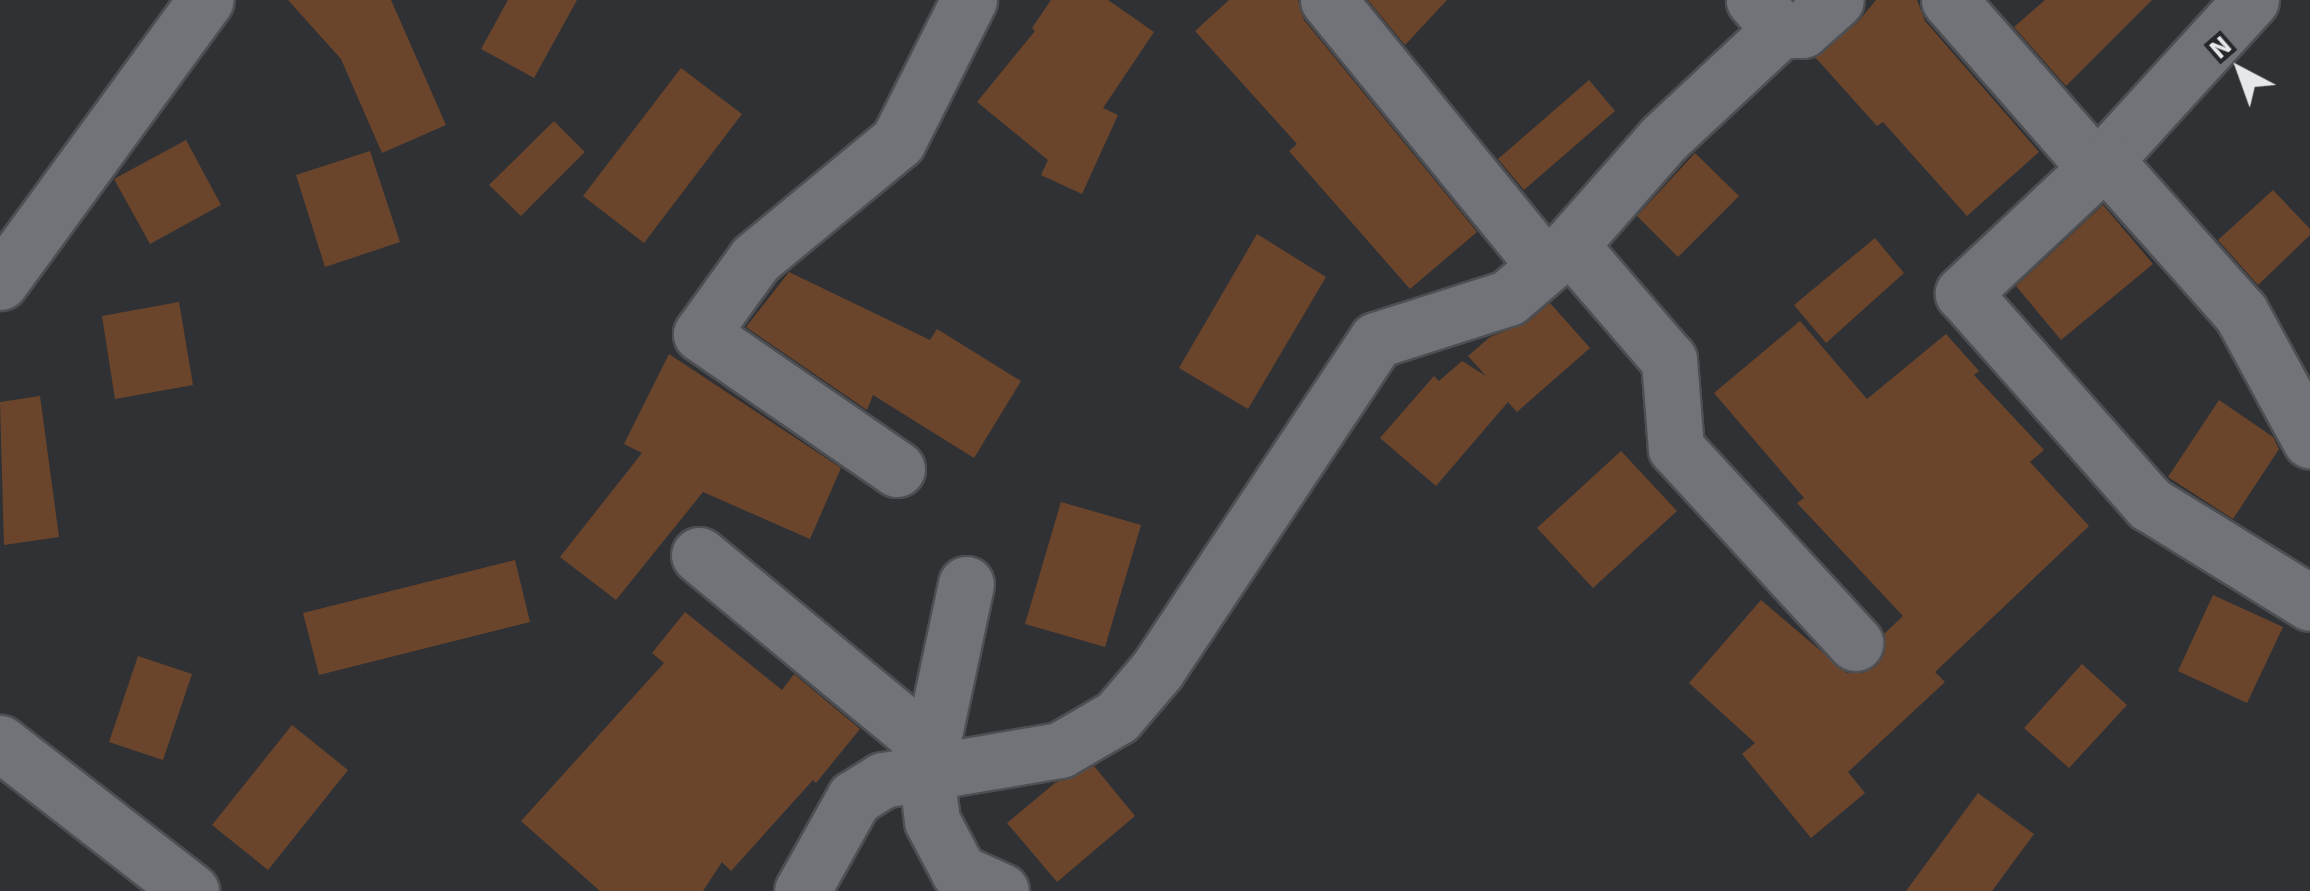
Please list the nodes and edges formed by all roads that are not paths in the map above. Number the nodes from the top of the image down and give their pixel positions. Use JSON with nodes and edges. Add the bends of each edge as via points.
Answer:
{"nodes":[{"id":1,"x":206,"y":0,"type":"edge"},
{"id":2,"x":968,"y":0,"type":"edge"},
{"id":3,"x":1328,"y":0,"type":"edge"},
{"id":4,"x":1836,"y":0,"type":"edge"},
{"id":5,"x":1949,"y":0,"type":"edge"},
{"id":6,"x":2251,"y":0,"type":"edge"},
{"id":7,"x":1767,"y":15,"type":"edge"},
{"id":8,"x":2101,"y":164,"type":"junction"},
{"id":9,"x":1558,"y":256,"type":"junction"},
{"id":10,"x":0,"y":282,"type":"edge"},
{"id":11,"x":2310,"y":440,"type":"edge"},
{"id":12,"x":898,"y":469,"type":"dead end"},
{"id":13,"x":699,"y":555,"type":"dead end"},
{"id":14,"x":966,"y":584,"type":"dead end"},
{"id":15,"x":2310,"y":602,"type":"edge"},
{"id":16,"x":1854,"y":643,"type":"dead end"},
{"id":17,"x":0,"y":743,"type":"edge"},
{"id":18,"x":929,"y":760,"type":"junction"},
{"id":19,"x":191,"y":891,"type":"edge"},
{"id":20,"x":802,"y":891,"type":"edge"},
{"id":21,"x":1001,"y":891,"type":"edge"}],
"edges":[{"from":1,"to":10,"type":"street"},
{"from":2,"to":12,"type":"street","via":[[898,141],[754,259],[700,334]]},
{"from":3,"to":9,"type":"street"},
{"from":4,"to":7,"type":"street","via":[[1802,30]]},
{"from":5,"to":8,"type":"street"},
{"from":6,"to":8,"type":"street"},
{"from":7,"to":9,"type":"street"},
{"from":8,"to":11,"type":"street","via":[[2241,312]]},
{"from":8,"to":15,"type":"street","via":[[1964,293],[2150,504]]},
{"from":9,"to":16,"type":"street","via":[[1668,360],[1676,448]]},
{"from":9,"to":18,"type":"street","via":[[1508,298],[1376,340],[1158,670],[1118,718],[1060,750]]},
{"from":13,"to":18,"type":"street"},
{"from":14,"to":18,"type":"street"},
{"from":17,"to":19,"type":"street"},
{"from":18,"to":20,"type":"street","via":[[854,798]]},
{"from":18,"to":21,"type":"street","via":[[932,821],[959,872]]}]}
